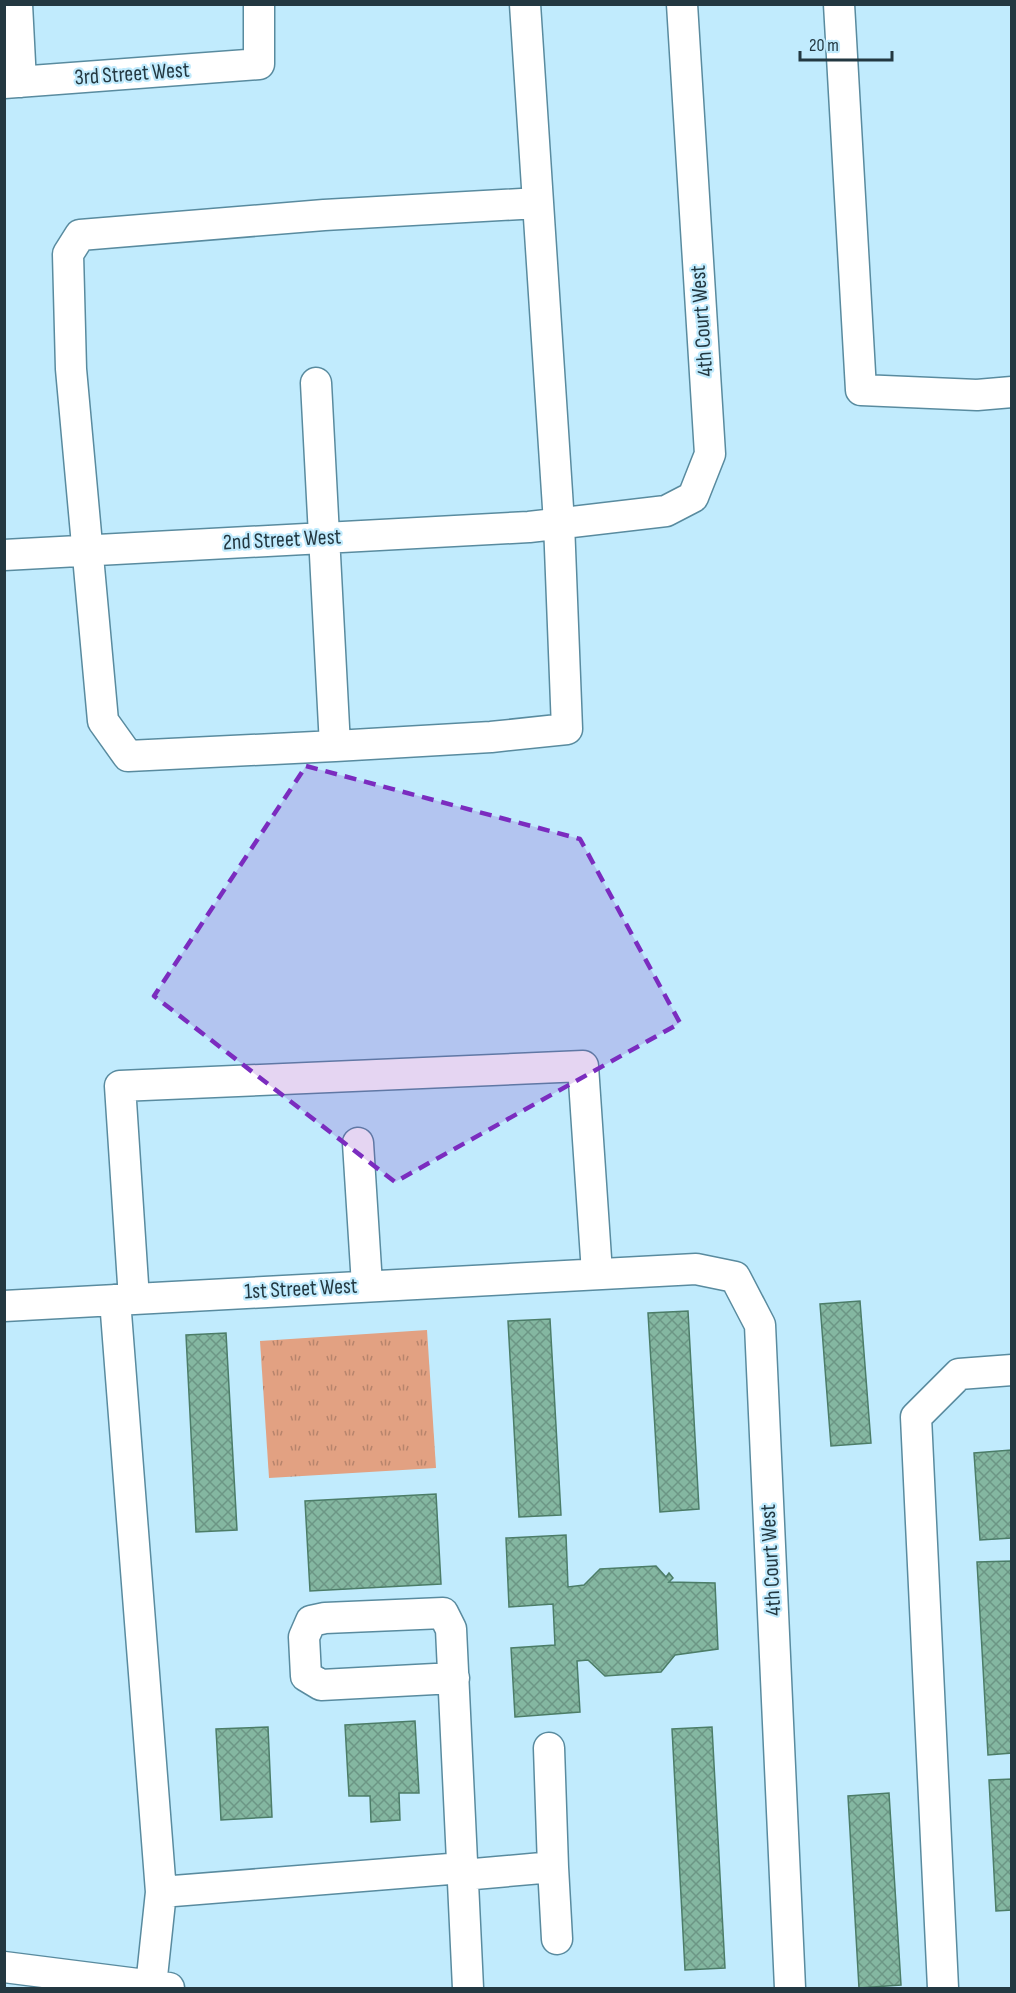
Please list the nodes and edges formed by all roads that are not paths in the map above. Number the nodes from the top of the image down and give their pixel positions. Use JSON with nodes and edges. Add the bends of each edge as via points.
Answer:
{"nodes":[{"id":1,"x":17,"y":4,"type":"edge"},
{"id":2,"x":259,"y":4,"type":"edge"},
{"id":3,"x":525,"y":4,"type":"edge"},
{"id":4,"x":682,"y":4,"type":"edge"},
{"id":5,"x":839,"y":4,"type":"edge"},
{"id":6,"x":13,"y":82,"type":"edge"},
{"id":7,"x":538,"y":203,"type":"junction"},
{"id":8,"x":316,"y":383,"type":"dead end"},
{"id":9,"x":1011,"y":392,"type":"edge"},
{"id":10,"x":559,"y":523,"type":"junction"},
{"id":11,"x":324,"y":538,"type":"junction"},
{"id":12,"x":85,"y":551,"type":"junction"},
{"id":13,"x":4,"y":555,"type":"edge"},
{"id":14,"x":335,"y":746,"type":"junction"},
{"id":15,"x":358,"y":1143,"type":"dead end"},
{"id":16,"x":597,"y":1273,"type":"junction"},
{"id":17,"x":367,"y":1285,"type":"junction"},
{"id":18,"x":125,"y":1299,"type":"junction"},
{"id":19,"x":4,"y":1306,"type":"edge"},
{"id":20,"x":1011,"y":1371,"type":"edge"},
{"id":21,"x":454,"y":1678,"type":"junction"},
{"id":22,"x":549,"y":1748,"type":"dead end"},
{"id":23,"x":553,"y":1867,"type":"junction"},
{"id":24,"x":462,"y":1872,"type":"junction"},
{"id":25,"x":161,"y":1892,"type":"junction"},
{"id":26,"x":557,"y":1939,"type":"dead end"},
{"id":27,"x":4,"y":1967,"type":"edge"},
{"id":28,"x":160,"y":1987,"type":"edge"},
{"id":29,"x":468,"y":1989,"type":"edge"},
{"id":30,"x":790,"y":1989,"type":"edge"},
{"id":31,"x":943,"y":1989,"type":"edge"}],
"edges":[{"from":1,"to":6,"type":"street"},
{"from":2,"to":6,"type":"street","name":"3rd Street West","via":[[259,64]]},
{"from":3,"to":7,"type":"street"},
{"from":4,"to":10,"type":"street","name":"4th Court West","via":[[710,454],[693,497],[666,511]]},
{"from":5,"to":9,"type":"street","via":[[861,390],[977,395]]},
{"from":7,"to":10,"type":"street"},
{"from":7,"to":12,"type":"street","via":[[80,235],[68,254],[70,369]]},
{"from":8,"to":11,"type":"street"},
{"from":10,"to":11,"type":"street","name":"2nd Street West"},
{"from":10,"to":14,"type":"street","via":[[567,729]]},
{"from":11,"to":12,"type":"street","name":"2nd Street West"},
{"from":11,"to":14,"type":"street"},
{"from":12,"to":13,"type":"street","name":"2nd Street West"},
{"from":12,"to":14,"type":"street","via":[[103,721],[128,756]]},
{"from":15,"to":17,"type":"street"},
{"from":16,"to":17,"type":"street","name":"1st Street West"},
{"from":16,"to":18,"type":"street","via":[[583,1066],[260,1078],[120,1086]]},
{"from":16,"to":30,"type":"street","name":"4th Court West","via":[[696,1269],[735,1277],[760,1325]]},
{"from":17,"to":18,"type":"street","name":"1st Street West"},
{"from":18,"to":19,"type":"street","name":"1st Street West"},
{"from":18,"to":25,"type":"street"},
{"from":20,"to":31,"type":"street","via":[[959,1374],[916,1417]]},
{"from":21,"to":21,"type":"street","via":[[452,1629],[443,1613],[318,1619],[311,1621],[304,1637],[306,1676],[321,1685]]},
{"from":21,"to":24,"type":"street"},
{"from":22,"to":23,"type":"street"},
{"from":23,"to":24,"type":"street"},
{"from":23,"to":26,"type":"street"},
{"from":24,"to":25,"type":"street"},
{"from":24,"to":29,"type":"street"},
{"from":25,"to":28,"type":"street"},
{"from":27,"to":28,"type":"street"}]}
